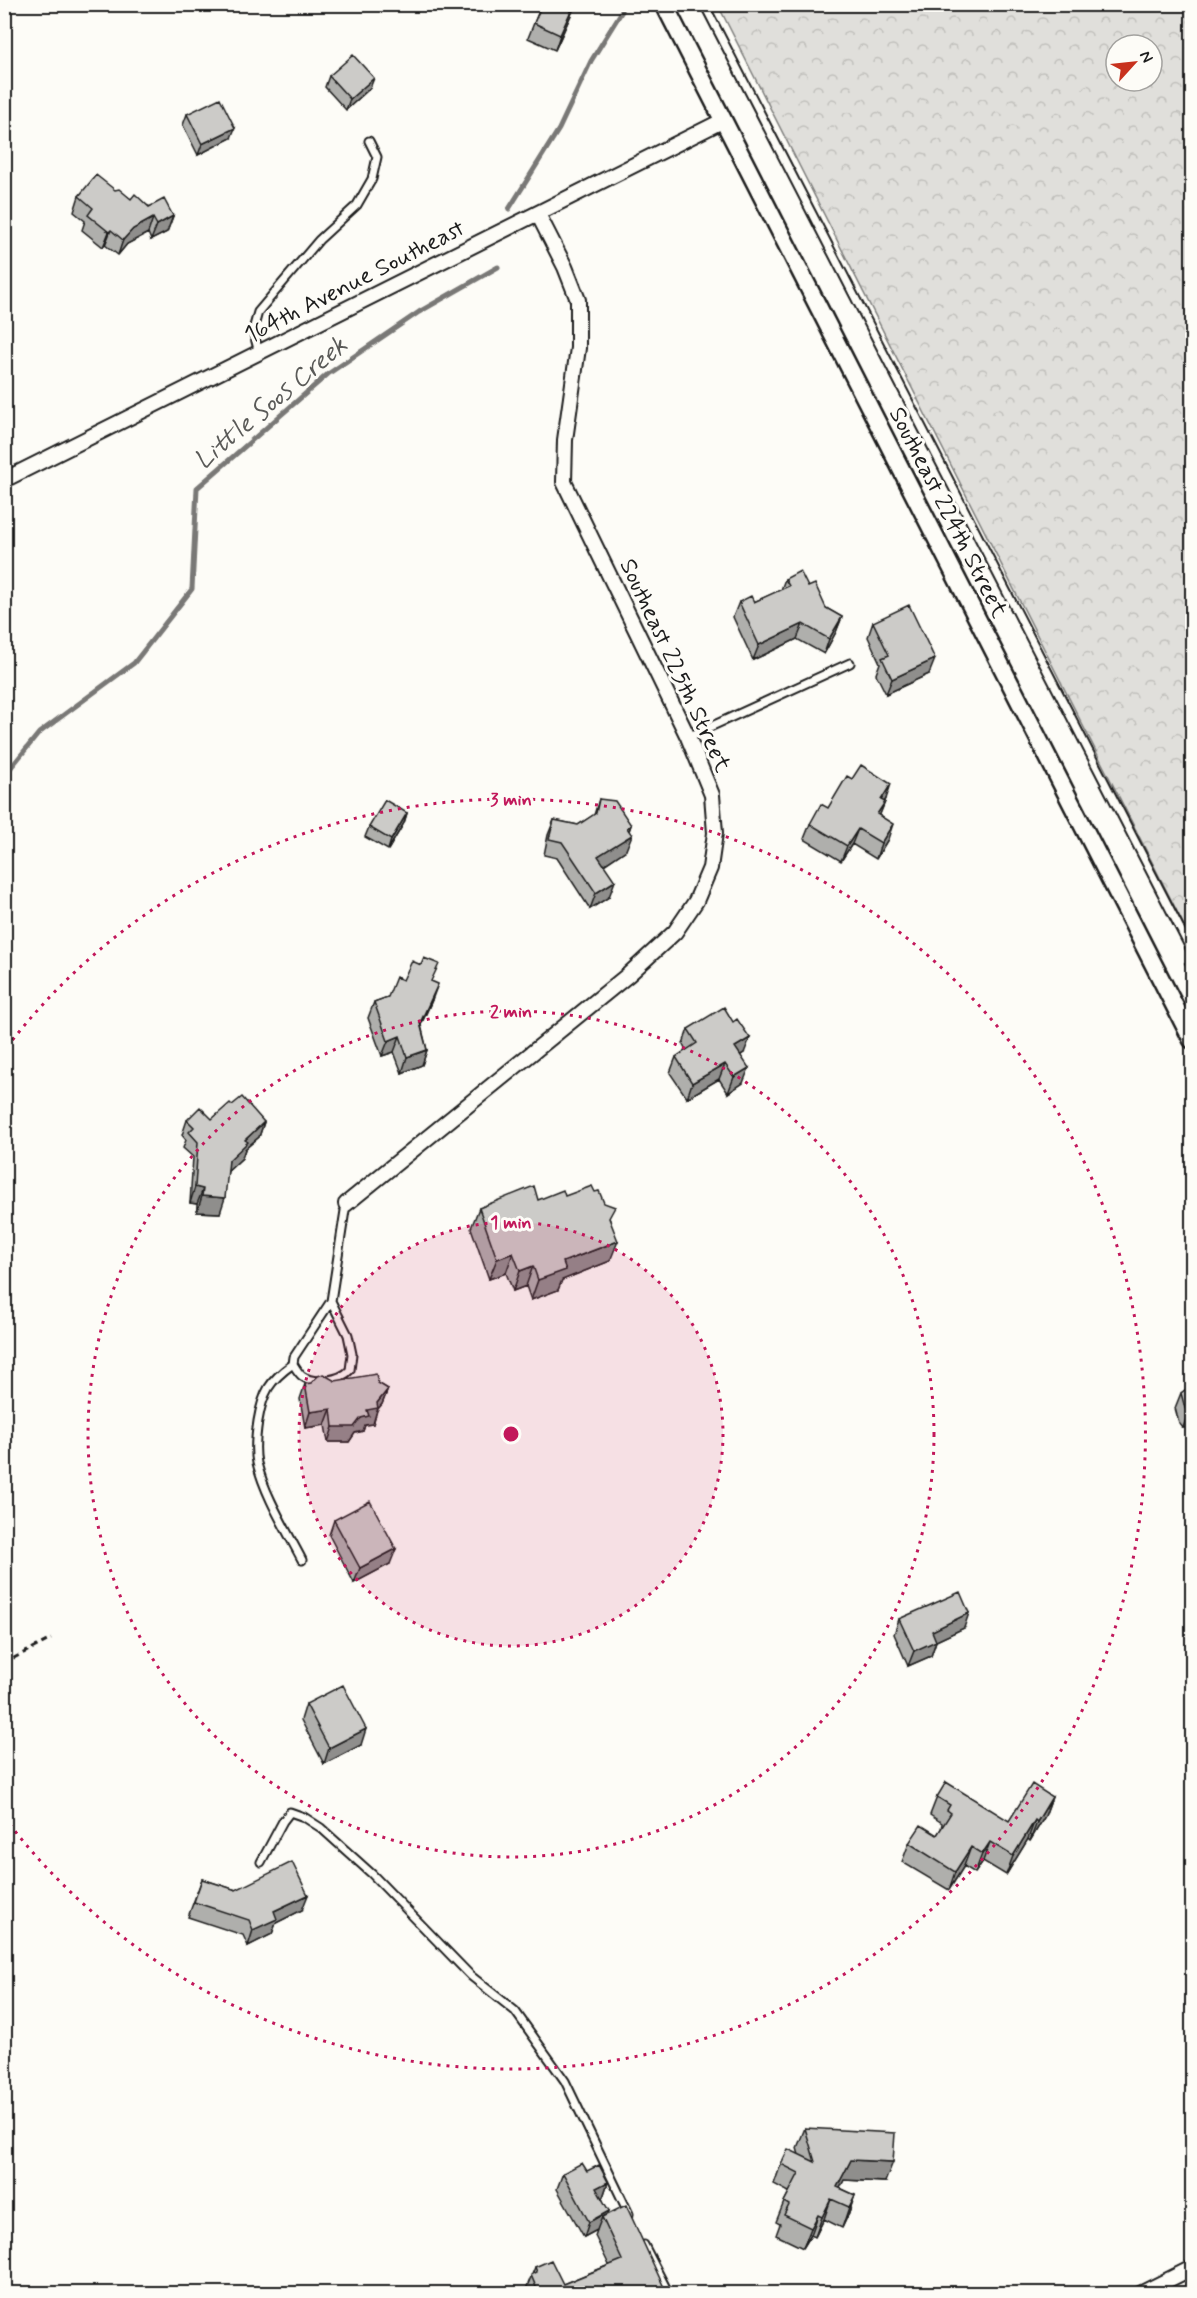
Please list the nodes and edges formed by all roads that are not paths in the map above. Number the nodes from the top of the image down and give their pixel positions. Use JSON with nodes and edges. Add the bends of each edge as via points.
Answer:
{"nodes":[{"id":1,"x":664,"y":4,"type":"edge"},
{"id":2,"x":705,"y":4,"type":"edge"},
{"id":3,"x":722,"y":121,"type":"junction"},
{"id":4,"x":369,"y":141,"type":"dead end"},
{"id":5,"x":538,"y":214,"type":"junction"},
{"id":6,"x":259,"y":353,"type":"junction"},
{"id":7,"x":4,"y":480,"type":"edge"},
{"id":8,"x":850,"y":663,"type":"dead end"},
{"id":9,"x":688,"y":737,"type":"junction"},
{"id":10,"x":1192,"y":952,"type":"edge"},
{"id":11,"x":1192,"y":1040,"type":"edge"},
{"id":12,"x":346,"y":1204,"type":"joint"},
{"id":13,"x":331,"y":1301,"type":"junction"},
{"id":14,"x":293,"y":1364,"type":"junction"},
{"id":15,"x":302,"y":1560,"type":"dead end"},
{"id":16,"x":261,"y":1862,"type":"dead end"},
{"id":17,"x":630,"y":2218,"type":"edge"},
{"id":18,"x":640,"y":2238,"type":"edge"},
{"id":19,"x":1192,"y":2268,"type":"edge"},
{"id":20,"x":669,"y":2294,"type":"edge"},
{"id":21,"x":1140,"y":2294,"type":"edge"}],
"edges":[{"from":1,"to":3,"type":"street","name":"Southeast 224th Street"},
{"from":2,"to":10,"type":"lane"},
{"from":3,"to":5,"type":"street","name":"164th Avenue Southeast"},
{"from":3,"to":11,"type":"street","name":"Southeast 224th Street"},
{"from":4,"to":6,"type":"lane","via":[[377,157],[372,179],[357,205],[319,240],[258,312],[253,330]]},
{"from":5,"to":6,"type":"street","name":"164th Avenue Southeast"},
{"from":5,"to":9,"type":"street","name":"Southeast 225th Street","via":[[578,300],[579,348],[565,440],[564,482]]},
{"from":6,"to":7,"type":"street","name":"164th Avenue Southeast"},
{"from":8,"to":9,"type":"lane"},
{"from":9,"to":12,"type":"street","name":"Southeast 225th Street","via":[[712,795],[715,833],[710,868],[696,901],[675,932],[628,975]]},
{"from":12,"to":13,"type":"lane"},
{"from":13,"to":14,"type":"lane"},
{"from":13,"to":14,"type":"lane","via":[[348,1335],[350,1370],[338,1379],[312,1379],[302,1377]]},
{"from":14,"to":15,"type":"lane","via":[[269,1384],[262,1399],[255,1438],[256,1461]]},
{"from":16,"to":17,"type":"lane","via":[[290,1812],[304,1817],[372,1874],[471,1976],[515,2011],[564,2081]]},
{"from":18,"to":20,"type":"lane"},
{"from":19,"to":21,"type":"street"}]}
